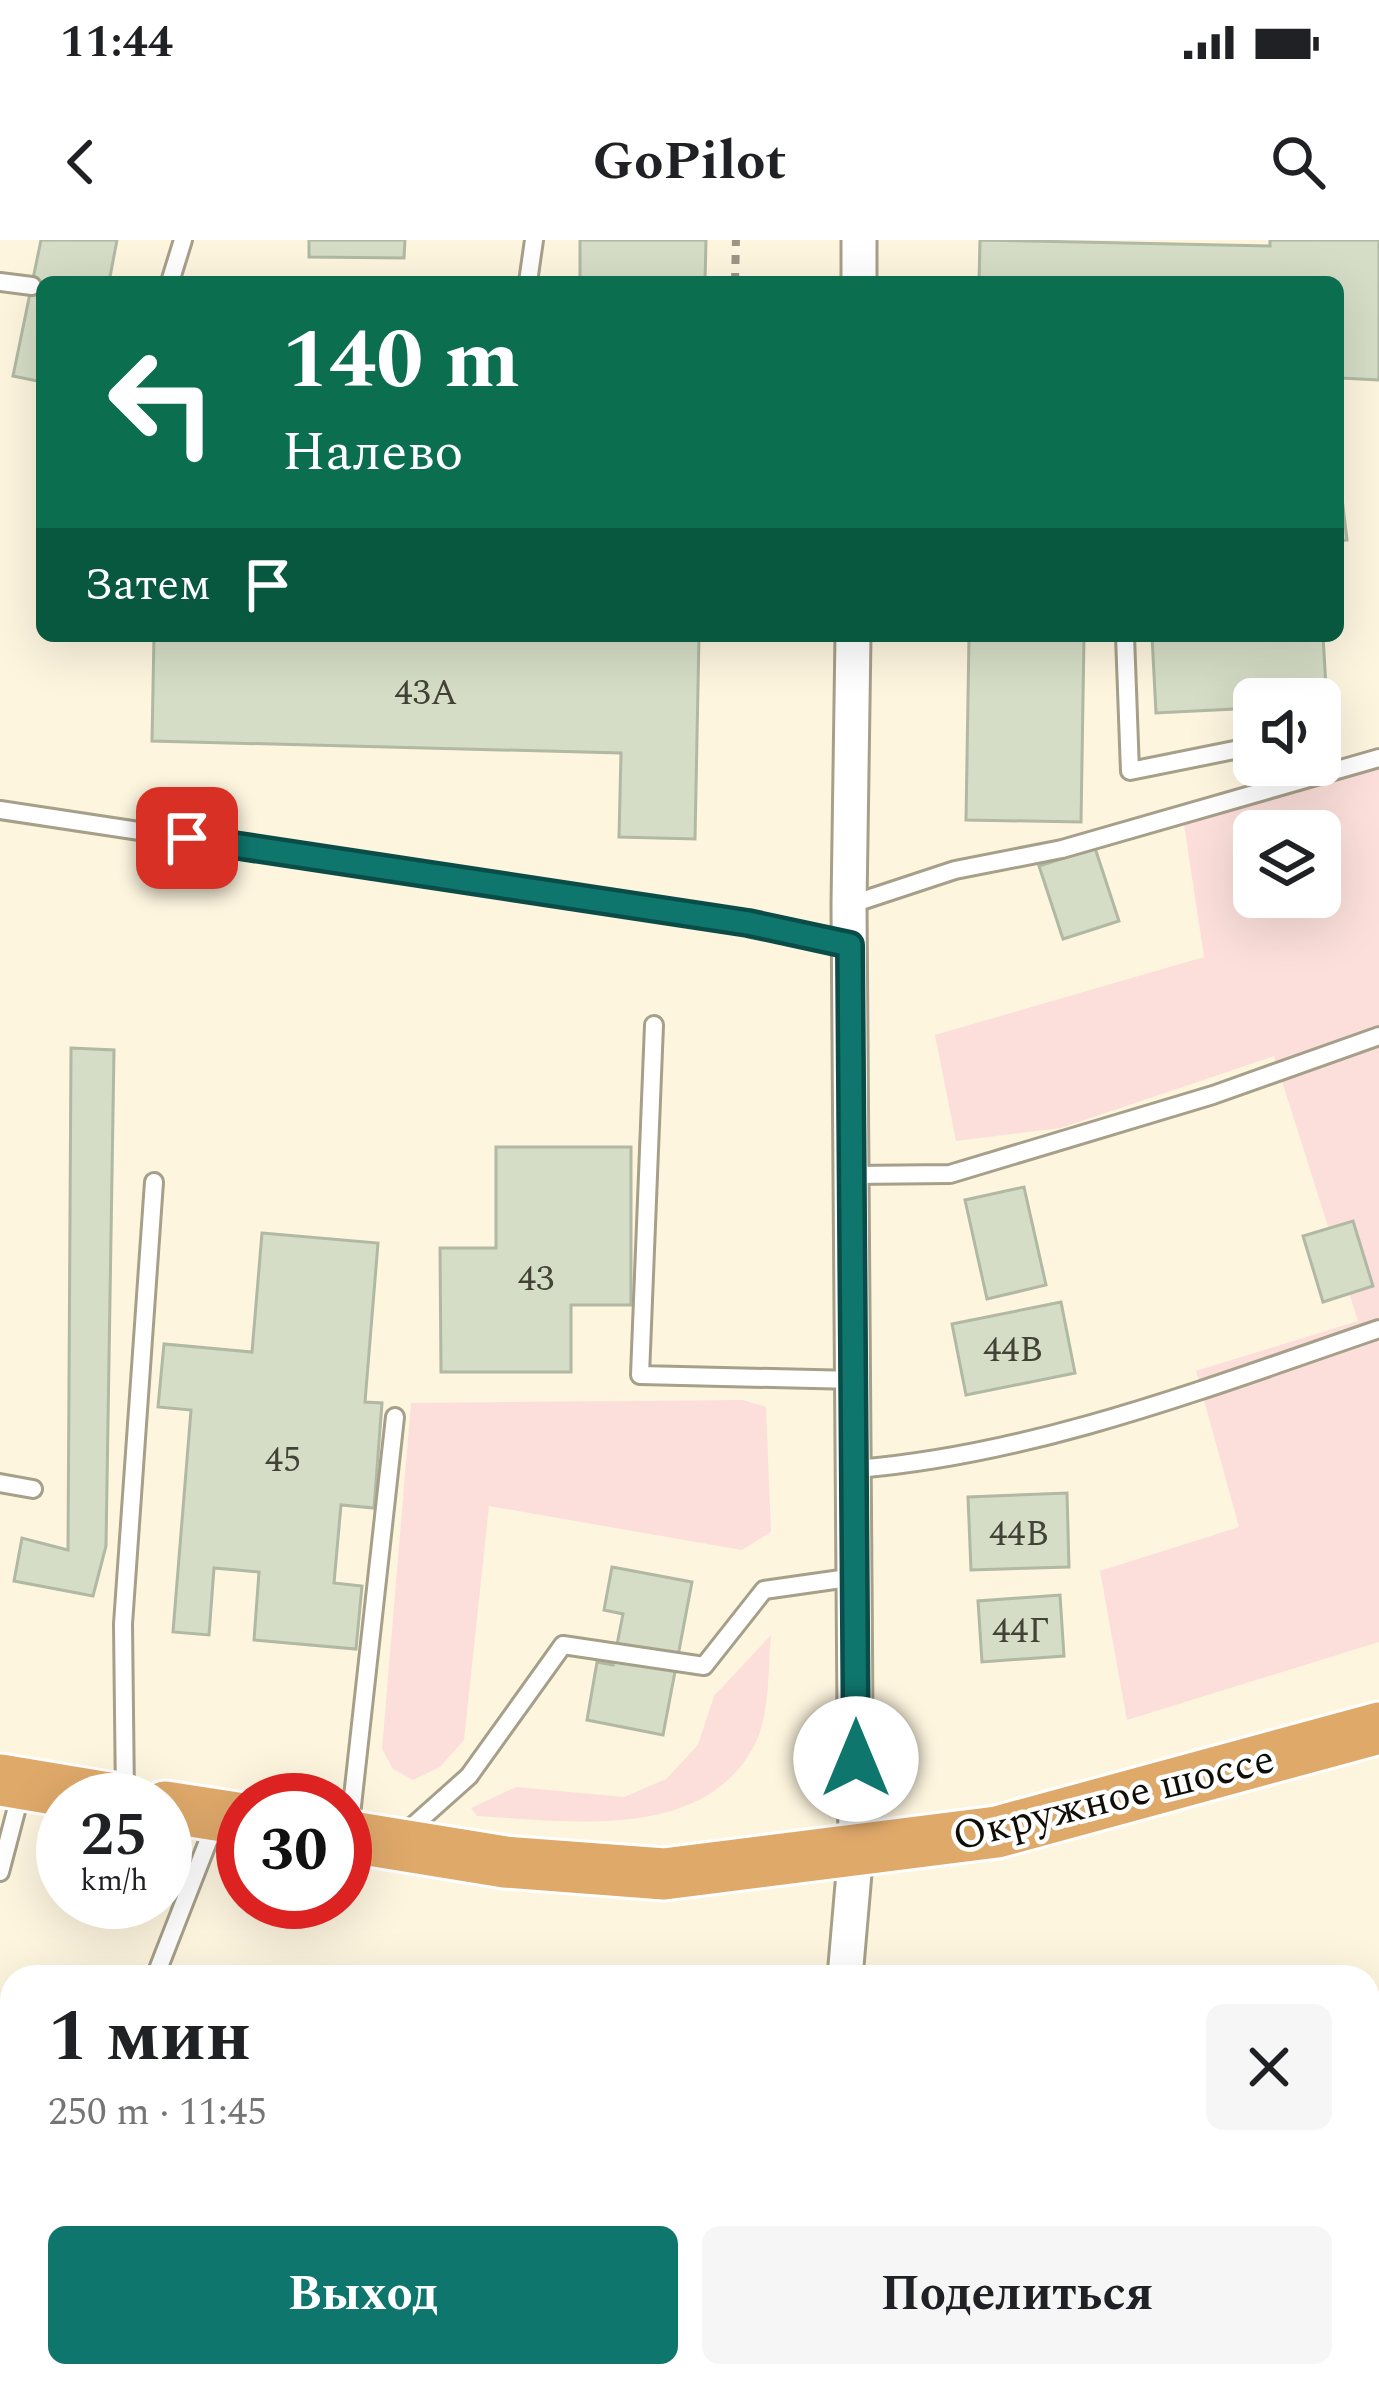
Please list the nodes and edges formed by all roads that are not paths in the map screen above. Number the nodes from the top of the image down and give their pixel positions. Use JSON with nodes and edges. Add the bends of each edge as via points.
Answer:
{"nodes":[{"id":1,"x":183,"y":240,"type":"edge"},
{"id":2,"x":534,"y":240,"type":"edge"},
{"id":3,"x":859,"y":240,"type":"edge"},
{"id":4,"x":172,"y":276,"type":"edge"},
{"id":5,"x":529,"y":276,"type":"edge"},
{"id":6,"x":859,"y":276,"type":"edge"},
{"id":7,"x":0,"y":282,"type":"edge"},
{"id":8,"x":32,"y":286,"type":"dead end"},
{"id":9,"x":853,"y":642,"type":"edge"},
{"id":10,"x":1126,"y":642,"type":"edge"},
{"id":11,"x":1233,"y":750,"type":"edge"},
{"id":12,"x":1379,"y":758,"type":"edge"},
{"id":13,"x":0,"y":810,"type":"edge"},
{"id":14,"x":849,"y":905,"type":"junction"},
{"id":15,"x":850,"y":945,"type":"junction"},
{"id":16,"x":654,"y":1025,"type":"dead end"},
{"id":17,"x":1379,"y":1036,"type":"edge"},
{"id":18,"x":852,"y":1175,"type":"junction"},
{"id":19,"x":154,"y":1182,"type":"dead end"},
{"id":20,"x":1379,"y":1329,"type":"edge"},
{"id":21,"x":855,"y":1380,"type":"junction"},
{"id":22,"x":394,"y":1417,"type":"dead end"},
{"id":23,"x":856,"y":1469,"type":"junction"},
{"id":24,"x":0,"y":1483,"type":"edge"},
{"id":25,"x":33,"y":1489,"type":"dead end"},
{"id":26,"x":856,"y":1577,"type":"junction"},
{"id":27,"x":1379,"y":1728,"type":"edge"},
{"id":28,"x":122,"y":1773,"type":"edge"},
{"id":29,"x":367,"y":1773,"type":"edge"},
{"id":30,"x":11,"y":1782,"type":"edge"},
{"id":31,"x":372,"y":1832,"type":"edge"},
{"id":32,"x":372,"y":1840,"type":"edge"},
{"id":33,"x":216,"y":1847,"type":"edge"},
{"id":34,"x":856,"y":1850,"type":"junction"},
{"id":35,"x":0,"y":1872,"type":"edge"},
{"id":36,"x":161,"y":1965,"type":"edge"},
{"id":37,"x":846,"y":1965,"type":"edge"}],
"edges":[{"from":1,"to":4,"type":"lane"},
{"from":2,"to":5,"type":"lane"},
{"from":3,"to":6,"type":"street"},
{"from":7,"to":8,"type":"lane"},
{"from":9,"to":14,"type":"street"},
{"from":10,"to":11,"type":"lane","via":[[1130,771]]},
{"from":12,"to":14,"type":"lane"},
{"from":13,"to":15,"type":"lane"},
{"from":14,"to":15,"type":"street"},
{"from":15,"to":18,"type":"street"},
{"from":16,"to":21,"type":"lane","via":[[640,1375]]},
{"from":17,"to":18,"type":"lane","via":[[950,1174]]},
{"from":18,"to":21,"type":"street"},
{"from":19,"to":28,"type":"lane","via":[[123,1624]]},
{"from":20,"to":23,"type":"lane","via":[[1046,1437],[943,1462]]},
{"from":21,"to":23,"type":"street"},
{"from":22,"to":29,"type":"lane"},
{"from":23,"to":26,"type":"street"},
{"from":24,"to":25,"type":"lane"},
{"from":26,"to":31,"type":"lane","via":[[764,1590],[704,1666],[562,1645],[469,1776]]},
{"from":26,"to":34,"type":"street"},
{"from":27,"to":34,"type":"main road","name":"Окружное шоссе","via":[[998,1832]]},
{"from":30,"to":35,"type":"lane"},
{"from":32,"to":34,"type":"main road","name":"Окружное шоссе","via":[[505,1862],[664,1874]]},
{"from":33,"to":36,"type":"lane"},
{"from":34,"to":37,"type":"street"}]}
